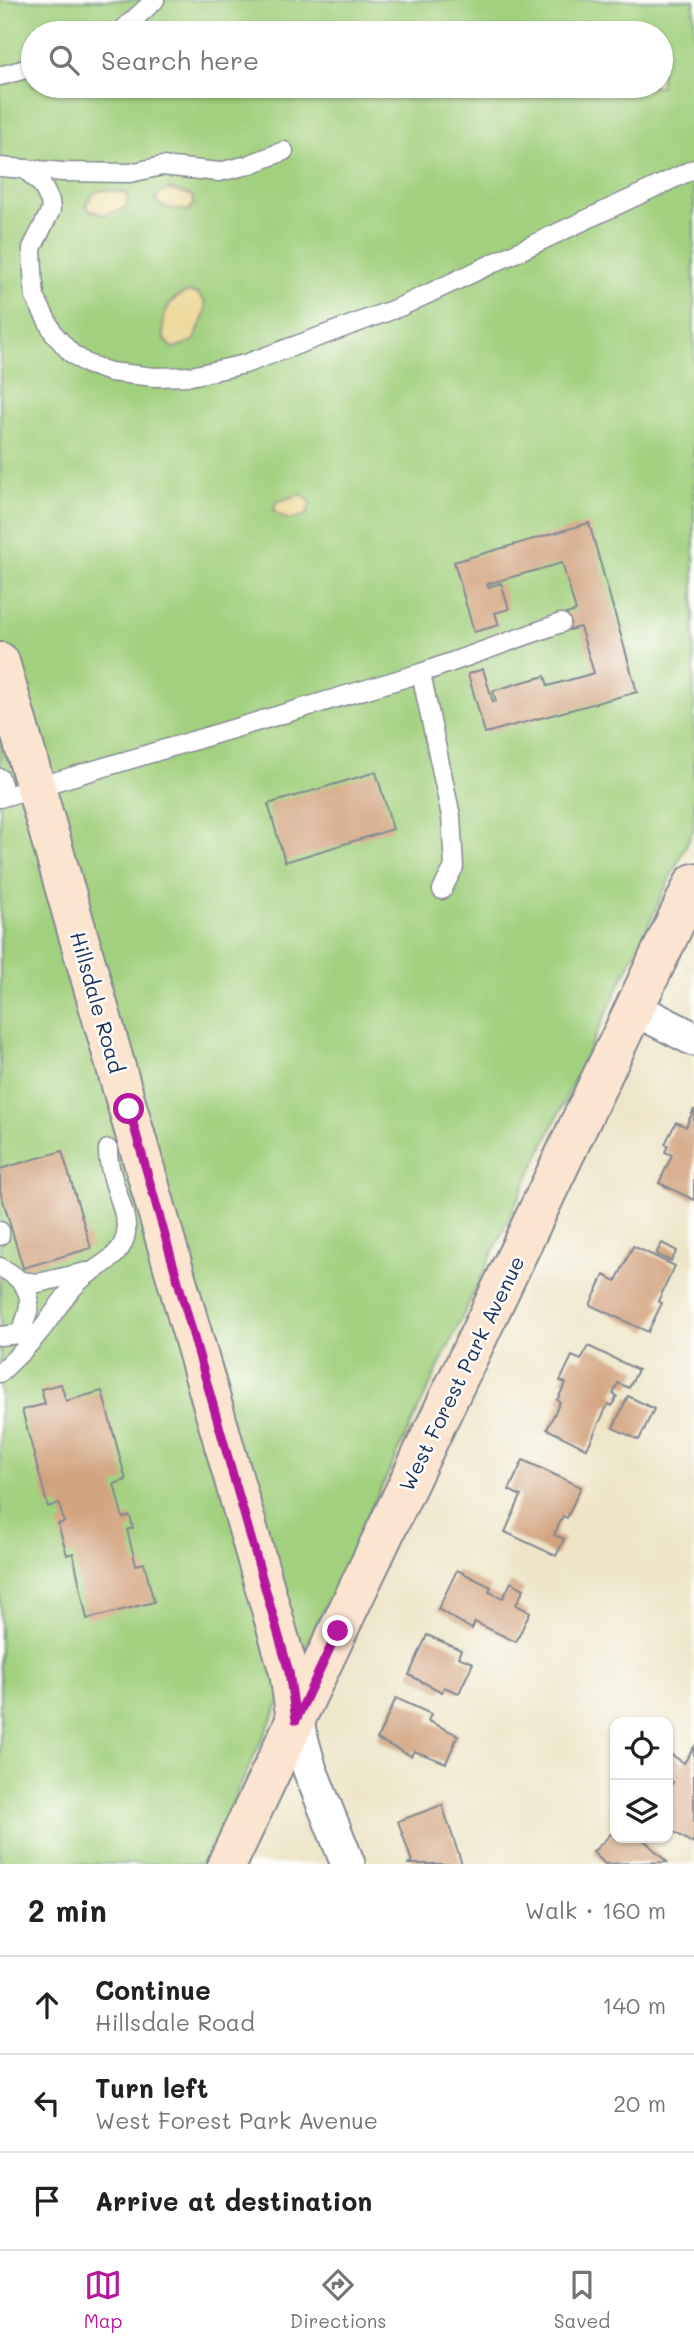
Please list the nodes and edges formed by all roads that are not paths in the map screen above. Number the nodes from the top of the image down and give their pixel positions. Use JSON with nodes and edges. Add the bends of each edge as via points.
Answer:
{"nodes":[{"id":1,"x":155,"y":0,"type":"edge"},
{"id":2,"x":132,"y":21,"type":"edge"},
{"id":3,"x":21,"y":70,"type":"edge"},
{"id":4,"x":0,"y":76,"type":"edge"},
{"id":5,"x":284,"y":151,"type":"dead end"},
{"id":6,"x":0,"y":167,"type":"edge"},
{"id":7,"x":25,"y":169,"type":"junction"},
{"id":8,"x":694,"y":169,"type":"edge"},
{"id":9,"x":561,"y":623,"type":"dead end"},
{"id":10,"x":0,"y":662,"type":"edge"},
{"id":11,"x":421,"y":673,"type":"junction"},
{"id":12,"x":10,"y":789,"type":"edge"},
{"id":13,"x":694,"y":883,"type":"edge"},
{"id":14,"x":442,"y":890,"type":"dead end"},
{"id":15,"x":635,"y":1009,"type":"junction"},
{"id":16,"x":694,"y":1039,"type":"edge"},
{"id":17,"x":108,"y":1149,"type":"dead end"},
{"id":18,"x":0,"y":1231,"type":"edge"},
{"id":19,"x":0,"y":1236,"type":"edge"},
{"id":20,"x":0,"y":1267,"type":"edge"},
{"id":21,"x":98,"y":1268,"type":"junction"},
{"id":22,"x":21,"y":1281,"type":"junction"},
{"id":23,"x":39,"y":1332,"type":"junction"},
{"id":24,"x":19,"y":1334,"type":"junction"},
{"id":25,"x":0,"y":1336,"type":"edge"},
{"id":26,"x":0,"y":1373,"type":"edge"},
{"id":27,"x":296,"y":1720,"type":"junction"},
{"id":28,"x":227,"y":1864,"type":"edge"},
{"id":29,"x":348,"y":1864,"type":"edge"}],
"edges":[{"from":1,"to":2,"type":"lane"},
{"from":3,"to":4,"type":"lane"},
{"from":5,"to":7,"type":"lane","via":[[219,172],[162,166],[130,173]]},
{"from":6,"to":7,"type":"lane"},
{"from":7,"to":8,"type":"lane","via":[[42,185],[50,201],[51,211],[32,248],[35,297],[54,334],[87,364],[110,372],[155,377],[191,376],[245,364],[400,307]]},
{"from":9,"to":11,"type":"lane"},
{"from":10,"to":12,"type":"main road","name":"Hillsdale Road"},
{"from":11,"to":12,"type":"lane"},
{"from":11,"to":14,"type":"lane","via":[[451,816],[454,867]]},
{"from":12,"to":27,"type":"main road","name":"Hillsdale Road","via":[[285,1658]]},
{"from":13,"to":15,"type":"main road","name":"West Forest Park Avenue"},
{"from":15,"to":16,"type":"street"},
{"from":15,"to":27,"type":"main road","name":"West Forest Park Avenue"},
{"from":17,"to":21,"type":"lane","via":[[107,1165],[127,1230],[117,1254]]},
{"from":18,"to":19,"type":"lane"},
{"from":20,"to":22,"type":"lane"},
{"from":21,"to":22,"type":"lane","via":[[62,1280]]},
{"from":21,"to":23,"type":"lane","via":[[57,1304]]},
{"from":22,"to":24,"type":"lane","via":[[30,1300]]},
{"from":23,"to":24,"type":"lane"},
{"from":23,"to":26,"type":"lane"},
{"from":24,"to":25,"type":"lane"},
{"from":27,"to":28,"type":"main road","name":"West Forest Park Avenue"},
{"from":27,"to":29,"type":"street","name":"Hillsdale Road","via":[[310,1770]]}]}
